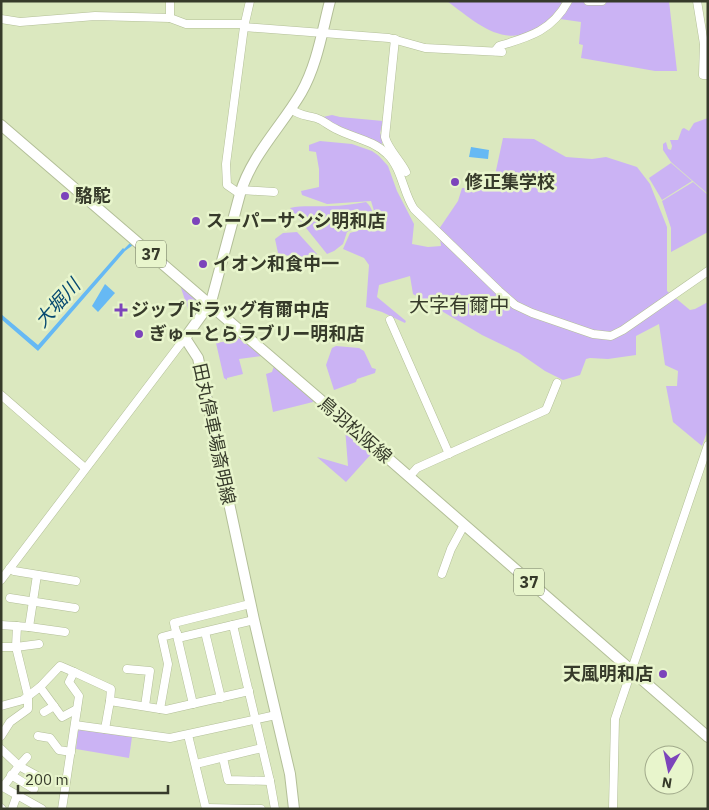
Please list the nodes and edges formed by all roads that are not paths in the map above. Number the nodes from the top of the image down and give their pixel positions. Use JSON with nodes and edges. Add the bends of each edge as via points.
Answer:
{"nodes":[{"id":1,"x":170,"y":1,"type":"edge"},
{"id":2,"x":250,"y":1,"type":"edge"},
{"id":3,"x":330,"y":1,"type":"edge"},
{"id":4,"x":568,"y":1,"type":"edge"},
{"id":5,"x":588,"y":1,"type":"edge"},
{"id":6,"x":602,"y":1,"type":"edge"},
{"id":7,"x":697,"y":1,"type":"edge"},
{"id":8,"x":170,"y":18,"type":"junction"},
{"id":9,"x":1,"y":19,"type":"edge"},
{"id":10,"x":244,"y":26,"type":"junction"},
{"id":11,"x":322,"y":32,"type":"junction"},
{"id":12,"x":395,"y":39,"type":"junction"},
{"id":13,"x":708,"y":75,"type":"edge"},
{"id":14,"x":291,"y":109,"type":"junction"},
{"id":15,"x":1,"y":125,"type":"edge"},
{"id":16,"x":406,"y":172,"type":"dead end"},
{"id":17,"x":240,"y":192,"type":"junction"},
{"id":18,"x":274,"y":192,"type":"dead end"},
{"id":19,"x":708,"y":271,"type":"edge"},
{"id":20,"x":210,"y":305,"type":"junction"},
{"id":21,"x":390,"y":320,"type":"dead end"},
{"id":22,"x":184,"y":338,"type":"junction"},
{"id":23,"x":557,"y":383,"type":"dead end"},
{"id":24,"x":1,"y":396,"type":"edge"},
{"id":25,"x":708,"y":445,"type":"edge"},
{"id":26,"x":449,"y":454,"type":"junction"},
{"id":27,"x":85,"y":468,"type":"junction"},
{"id":28,"x":409,"y":477,"type":"junction"},
{"id":29,"x":464,"y":525,"type":"junction"},
{"id":30,"x":10,"y":568,"type":"junction"},
{"id":31,"x":442,"y":574,"type":"dead end"},
{"id":32,"x":37,"y":575,"type":"junction"},
{"id":33,"x":1,"y":580,"type":"edge"},
{"id":34,"x":76,"y":581,"type":"dead end"},
{"id":35,"x":10,"y":598,"type":"dead end"},
{"id":36,"x":32,"y":601,"type":"junction"},
{"id":37,"x":250,"y":604,"type":"junction"},
{"id":38,"x":75,"y":608,"type":"dead end"},
{"id":39,"x":254,"y":620,"type":"junction"},
{"id":40,"x":233,"y":625,"type":"junction"},
{"id":41,"x":1,"y":626,"type":"edge"},
{"id":42,"x":17,"y":626,"type":"junction"},
{"id":43,"x":29,"y":627,"type":"junction"},
{"id":44,"x":65,"y":632,"type":"dead end"},
{"id":45,"x":205,"y":632,"type":"junction"},
{"id":46,"x":178,"y":635,"type":"junction"},
{"id":47,"x":39,"y":644,"type":"dead end"},
{"id":48,"x":1,"y":647,"type":"edge"},
{"id":49,"x":16,"y":647,"type":"junction"},
{"id":50,"x":127,"y":670,"type":"dead end"},
{"id":51,"x":632,"y":670,"type":"junction"},
{"id":52,"x":74,"y":672,"type":"junction"},
{"id":53,"x":40,"y":687,"type":"junction"},
{"id":54,"x":249,"y":691,"type":"junction"},
{"id":55,"x":28,"y":696,"type":"junction"},
{"id":56,"x":221,"y":698,"type":"junction"},
{"id":57,"x":110,"y":700,"type":"junction"},
{"id":58,"x":193,"y":704,"type":"junction"},
{"id":59,"x":1,"y":706,"type":"edge"},
{"id":60,"x":54,"y":706,"type":"junction"},
{"id":61,"x":144,"y":706,"type":"junction"},
{"id":62,"x":160,"y":708,"type":"junction"},
{"id":63,"x":77,"y":709,"type":"junction"},
{"id":64,"x":44,"y":712,"type":"dead end"},
{"id":65,"x":276,"y":715,"type":"junction"},
{"id":66,"x":255,"y":719,"type":"junction"},
{"id":67,"x":75,"y":725,"type":"junction"},
{"id":68,"x":105,"y":729,"type":"junction"},
{"id":69,"x":188,"y":735,"type":"junction"},
{"id":70,"x":1,"y":736,"type":"edge"},
{"id":71,"x":38,"y":736,"type":"dead end"},
{"id":72,"x":708,"y":737,"type":"edge"},
{"id":73,"x":262,"y":748,"type":"junction"},
{"id":74,"x":1,"y":749,"type":"edge"},
{"id":75,"x":71,"y":752,"type":"junction"},
{"id":76,"x":27,"y":757,"type":"dead end"},
{"id":77,"x":223,"y":758,"type":"junction"},
{"id":78,"x":196,"y":764,"type":"junction"},
{"id":79,"x":19,"y":766,"type":"junction"},
{"id":80,"x":11,"y":775,"type":"junction"},
{"id":81,"x":41,"y":778,"type":"dead end"},
{"id":82,"x":270,"y":781,"type":"junction"},
{"id":83,"x":2,"y":786,"type":"edge"},
{"id":84,"x":34,"y":789,"type":"dead end"},
{"id":85,"x":17,"y":795,"type":"junction"},
{"id":86,"x":206,"y":808,"type":"edge"},
{"id":87,"x":12,"y":809,"type":"edge"},
{"id":88,"x":42,"y":809,"type":"edge"},
{"id":89,"x":62,"y":809,"type":"edge"},
{"id":90,"x":261,"y":809,"type":"edge"},
{"id":91,"x":274,"y":809,"type":"edge"},
{"id":92,"x":294,"y":809,"type":"edge"},
{"id":93,"x":613,"y":809,"type":"edge"}],
"edges":[{"from":1,"to":8,"type":"street"},
{"from":2,"to":10,"type":"street"},
{"from":3,"to":11,"type":"main road"},
{"from":4,"to":12,"type":"street","via":[[542,31],[500,46],[498,52],[425,48]]},
{"from":5,"to":6,"type":"street"},
{"from":7,"to":13,"type":"street","via":[[704,44],[703,74]]},
{"from":8,"to":9,"type":"street","via":[[96,16],[20,22]]},
{"from":8,"to":10,"type":"street","via":[[186,24]]},
{"from":10,"to":11,"type":"street"},
{"from":10,"to":17,"type":"street","via":[[226,168],[227,185]]},
{"from":11,"to":12,"type":"street"},
{"from":11,"to":14,"type":"main road","via":[[309,77]]},
{"from":12,"to":16,"type":"street","via":[[385,137]]},
{"from":14,"to":17,"type":"main road","via":[[254,162]]},
{"from":14,"to":19,"type":"street","via":[[370,142],[388,154],[414,209],[509,300],[532,313],[592,334],[611,336]]},
{"from":15,"to":20,"type":"main road","name":"鳥羽松阪線","number":"37"},
{"from":17,"to":18,"type":"street"},
{"from":17,"to":20,"type":"main road"},
{"from":20,"to":22,"type":"main road"},
{"from":20,"to":28,"type":"main road","name":"鳥羽松阪線","number":"37"},
{"from":21,"to":26,"type":"street"},
{"from":22,"to":27,"type":"street"},
{"from":22,"to":37,"type":"main road","name":"田丸停車場斎明線","via":[[198,358]]},
{"from":23,"to":26,"type":"street","via":[[546,410]]},
{"from":24,"to":27,"type":"street"},
{"from":25,"to":51,"type":"street"},
{"from":26,"to":28,"type":"street","via":[[417,468]]},
{"from":27,"to":30,"type":"street"},
{"from":28,"to":29,"type":"main road","name":"鳥羽松阪線","number":"37"},
{"from":29,"to":31,"type":"street"},
{"from":29,"to":51,"type":"main road","name":"鳥羽松阪線","number":"37"},
{"from":30,"to":32,"type":"street"},
{"from":30,"to":33,"type":"street"},
{"from":32,"to":34,"type":"street"},
{"from":32,"to":36,"type":"street"},
{"from":35,"to":36,"type":"street"},
{"from":36,"to":38,"type":"street"},
{"from":36,"to":43,"type":"street"},
{"from":37,"to":39,"type":"main road","name":"田丸停車場斎明線"},
{"from":37,"to":46,"type":"street","via":[[174,623]]},
{"from":39,"to":40,"type":"street"},
{"from":39,"to":65,"type":"main road","name":"田丸停車場斎明線"},
{"from":40,"to":45,"type":"street"},
{"from":40,"to":54,"type":"street"},
{"from":41,"to":42,"type":"street"},
{"from":42,"to":43,"type":"street"},
{"from":42,"to":49,"type":"street"},
{"from":43,"to":44,"type":"street"},
{"from":45,"to":46,"type":"street"},
{"from":45,"to":56,"type":"street"},
{"from":46,"to":58,"type":"street"},
{"from":46,"to":62,"type":"street","via":[[162,637],[168,664]]},
{"from":47,"to":49,"type":"street"},
{"from":48,"to":49,"type":"street"},
{"from":49,"to":55,"type":"street"},
{"from":50,"to":61,"type":"street","via":[[150,671]]},
{"from":51,"to":72,"type":"main road","name":"鳥羽松阪線","number":"37"},
{"from":51,"to":93,"type":"street","via":[[615,718]]},
{"from":52,"to":53,"type":"street","via":[[60,666]]},
{"from":52,"to":57,"type":"street","via":[[111,689]]},
{"from":52,"to":63,"type":"street","via":[[69,682],[79,696]]},
{"from":53,"to":55,"type":"street"},
{"from":53,"to":60,"type":"street"},
{"from":54,"to":56,"type":"street"},
{"from":54,"to":66,"type":"street"},
{"from":55,"to":59,"type":"street"},
{"from":55,"to":70,"type":"street","via":[[28,709],[10,722]]},
{"from":56,"to":58,"type":"street"},
{"from":57,"to":61,"type":"street"},
{"from":57,"to":68,"type":"street"},
{"from":58,"to":62,"type":"street","via":[[166,710]]},
{"from":60,"to":63,"type":"street","via":[[62,717]]},
{"from":60,"to":64,"type":"street"},
{"from":61,"to":62,"type":"street"},
{"from":63,"to":67,"type":"street"},
{"from":65,"to":66,"type":"street"},
{"from":65,"to":92,"type":"main road","name":"田丸停車場斎明線","via":[[290,774]]},
{"from":66,"to":69,"type":"street"},
{"from":66,"to":73,"type":"street"},
{"from":67,"to":68,"type":"street"},
{"from":67,"to":75,"type":"street"},
{"from":68,"to":69,"type":"street","via":[[166,738]]},
{"from":69,"to":78,"type":"street"},
{"from":71,"to":75,"type":"street","via":[[50,738],[59,750]]},
{"from":73,"to":77,"type":"street"},
{"from":73,"to":82,"type":"street"},
{"from":74,"to":79,"type":"street"},
{"from":75,"to":89,"type":"street"},
{"from":76,"to":79,"type":"street"},
{"from":77,"to":78,"type":"street"},
{"from":77,"to":82,"type":"street","via":[[228,780]]},
{"from":78,"to":86,"type":"street"},
{"from":79,"to":80,"type":"street"},
{"from":79,"to":81,"type":"street"},
{"from":80,"to":83,"type":"street"},
{"from":80,"to":84,"type":"street"},
{"from":82,"to":91,"type":"street"},
{"from":83,"to":85,"type":"street"},
{"from":85,"to":87,"type":"street"},
{"from":85,"to":88,"type":"street"},
{"from":86,"to":90,"type":"street"}]}
